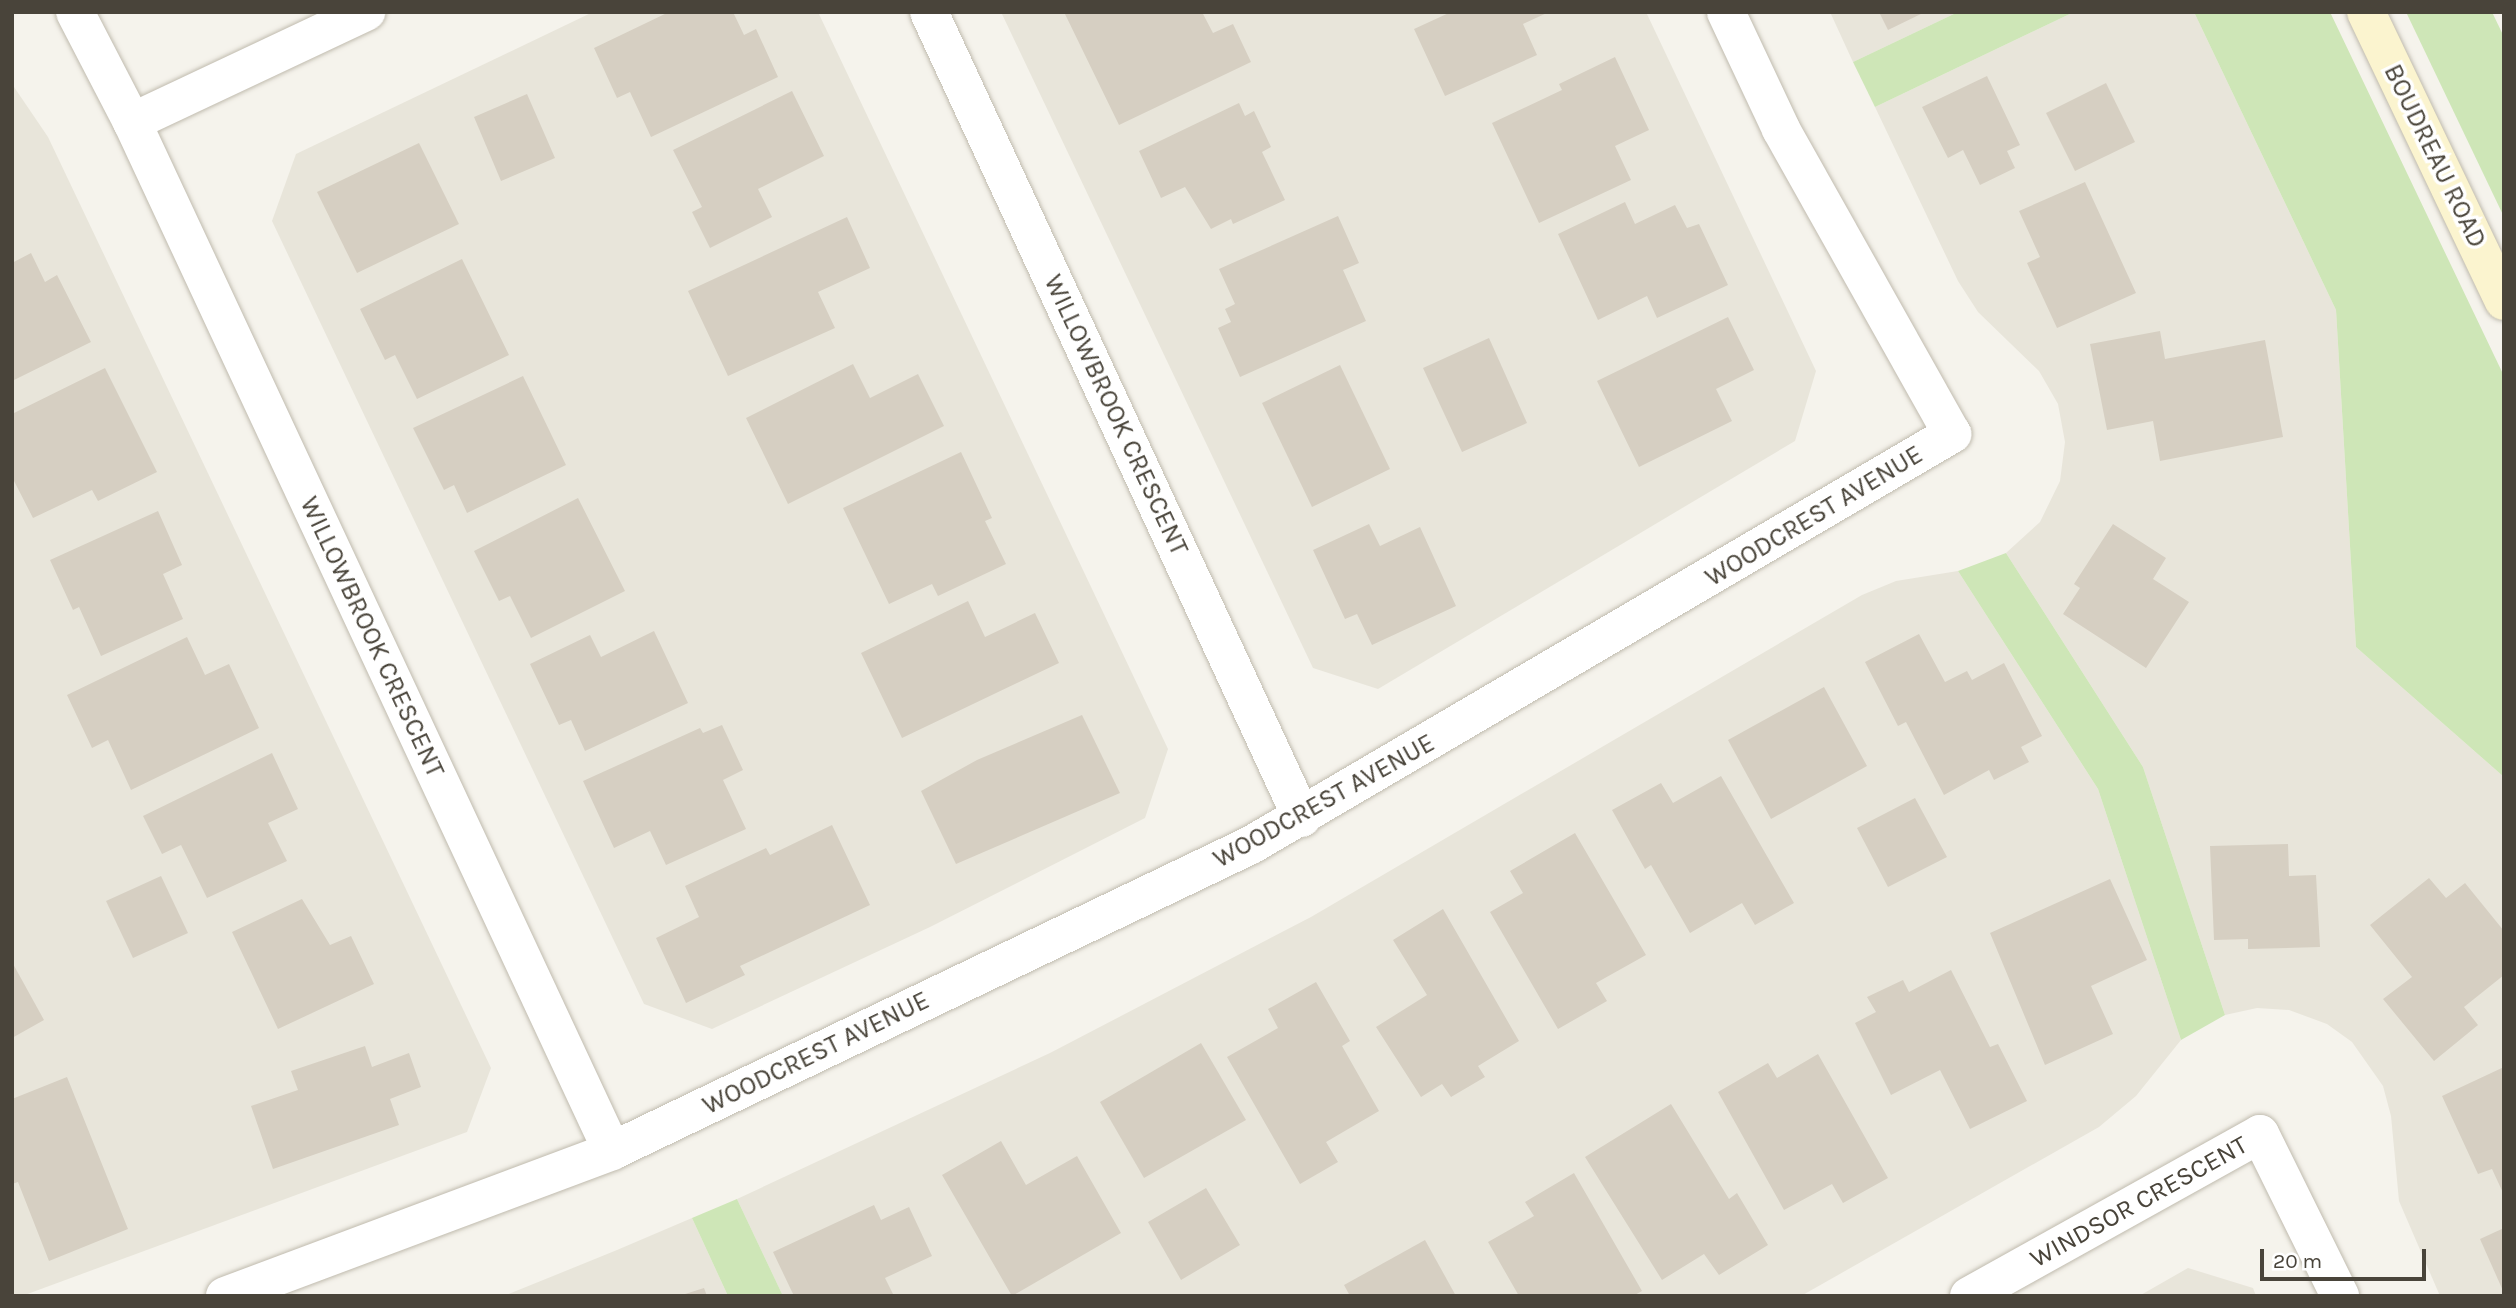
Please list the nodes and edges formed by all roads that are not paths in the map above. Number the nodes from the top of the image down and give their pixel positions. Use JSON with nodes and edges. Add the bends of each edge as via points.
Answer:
{"nodes":[{"id":1,"x":75,"y":12,"type":"edge"},
{"id":2,"x":366,"y":12,"type":"edge"},
{"id":3,"x":929,"y":12,"type":"edge"},
{"id":4,"x":1726,"y":12,"type":"edge"},
{"id":5,"x":2366,"y":12,"type":"edge"},
{"id":6,"x":132,"y":122,"type":"junction"},
{"id":7,"x":2504,"y":301,"type":"edge"},
{"id":8,"x":1302,"y":818,"type":"junction"},
{"id":9,"x":612,"y":1151,"type":"junction"},
{"id":10,"x":225,"y":1296,"type":"edge"},
{"id":11,"x":1969,"y":1296,"type":"edge"},
{"id":12,"x":2340,"y":1296,"type":"edge"}],
"edges":[{"from":1,"to":6,"type":"street","name":"WILLOWBROOK CRESCENT"},
{"from":2,"to":6,"type":"street"},
{"from":3,"to":8,"type":"street","name":"WILLOWBROOK CRESCENT"},
{"from":4,"to":8,"type":"street","name":"WOODCREST AVENUE","via":[[1781,128],[1952,435]]},
{"from":5,"to":7,"type":"main road","name":"BOUDREAU ROAD"},
{"from":6,"to":9,"type":"street","name":"WILLOWBROOK CRESCENT"},
{"from":8,"to":9,"type":"street","name":"WOODCREST AVENUE"},
{"from":9,"to":10,"type":"street","name":"WOODCREST AVENUE"},
{"from":11,"to":12,"type":"street","name":"WINDSOR CRESCENT","via":[[2260,1134]]}]}
